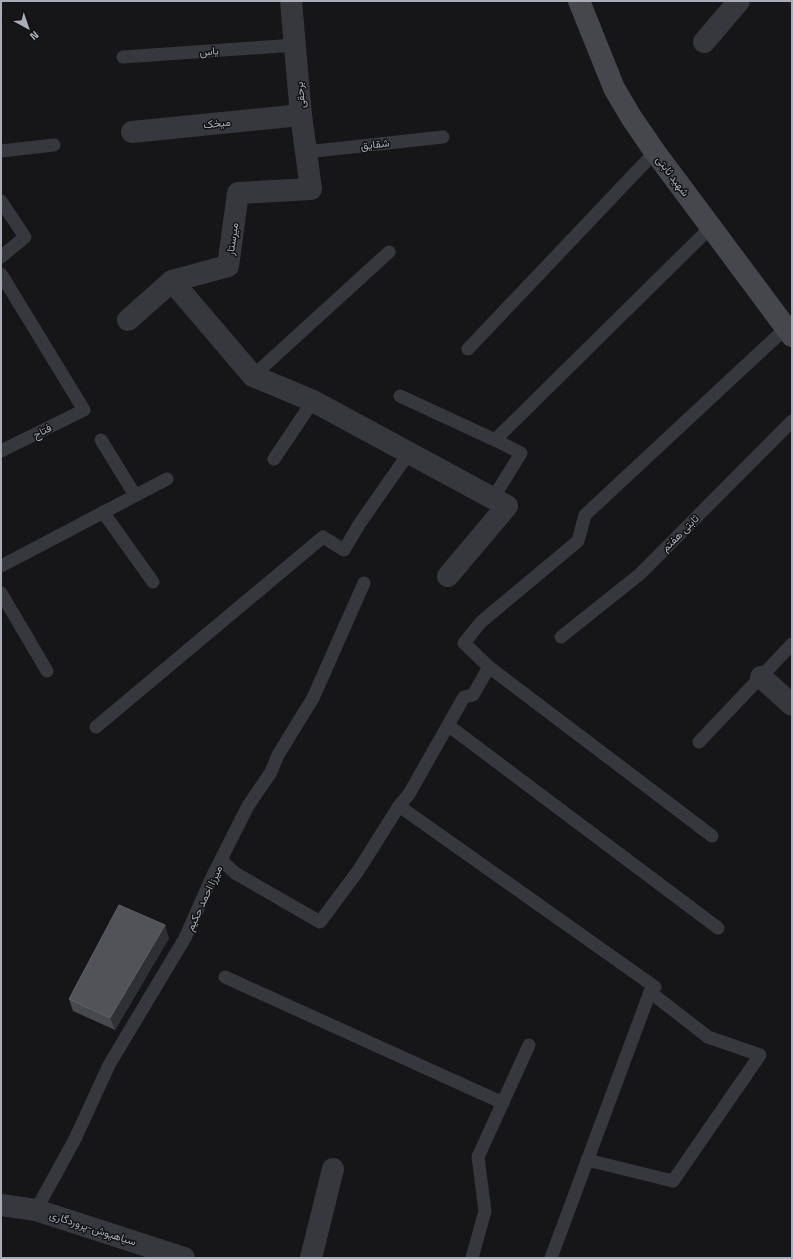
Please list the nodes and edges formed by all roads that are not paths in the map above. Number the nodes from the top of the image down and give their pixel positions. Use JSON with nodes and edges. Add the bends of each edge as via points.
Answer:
{"nodes":[{"id":1,"x":294,"y":1,"type":"edge"},
{"id":2,"x":579,"y":1,"type":"edge"},
{"id":3,"x":739,"y":1,"type":"edge"},
{"id":4,"x":704,"y":42,"type":"dead end"},
{"id":5,"x":295,"y":46,"type":"junction"},
{"id":6,"x":123,"y":57,"type":"dead end"},
{"id":7,"x":301,"y":114,"type":"junction"},
{"id":8,"x":132,"y":132,"type":"dead end"},
{"id":9,"x":443,"y":137,"type":"dead end"},
{"id":10,"x":54,"y":145,"type":"dead end"},
{"id":11,"x":1,"y":151,"type":"edge"},
{"id":12,"x":306,"y":152,"type":"junction"},
{"id":13,"x":655,"y":152,"type":"junction"},
{"id":14,"x":311,"y":190,"type":"joint"},
{"id":15,"x":1,"y":201,"type":"edge"},
{"id":16,"x":711,"y":227,"type":"junction"},
{"id":17,"x":389,"y":252,"type":"dead end"},
{"id":18,"x":1,"y":257,"type":"edge"},
{"id":19,"x":1,"y":274,"type":"edge"},
{"id":20,"x":172,"y":281,"type":"junction"},
{"id":21,"x":128,"y":320,"type":"dead end"},
{"id":22,"x":789,"y":332,"type":"edge"},
{"id":23,"x":468,"y":349,"type":"dead end"},
{"id":24,"x":252,"y":376,"type":"junction"},
{"id":25,"x":400,"y":396,"type":"dead end"},
{"id":26,"x":313,"y":401,"type":"junction"},
{"id":27,"x":792,"y":421,"type":"edge"},
{"id":28,"x":101,"y":440,"type":"dead end"},
{"id":29,"x":495,"y":440,"type":"junction"},
{"id":30,"x":1,"y":452,"type":"edge"},
{"id":31,"x":409,"y":453,"type":"junction"},
{"id":32,"x":274,"y":459,"type":"dead end"},
{"id":33,"x":167,"y":479,"type":"dead end"},
{"id":34,"x":135,"y":495,"type":"junction"},
{"id":35,"x":492,"y":500,"type":"junction"},
{"id":36,"x":103,"y":512,"type":"junction"},
{"id":37,"x":1,"y":566,"type":"edge"},
{"id":38,"x":448,"y":576,"type":"dead end"},
{"id":39,"x":153,"y":582,"type":"dead end"},
{"id":40,"x":364,"y":583,"type":"dead end"},
{"id":41,"x":1,"y":593,"type":"edge"},
{"id":42,"x":562,"y":637,"type":"dead end"},
{"id":43,"x":792,"y":644,"type":"edge"},
{"id":44,"x":489,"y":667,"type":"junction"},
{"id":45,"x":47,"y":671,"type":"dead end"},
{"id":46,"x":761,"y":677,"type":"junction"},
{"id":47,"x":792,"y":705,"type":"edge"},
{"id":48,"x":449,"y":726,"type":"junction"},
{"id":49,"x":96,"y":727,"type":"dead end"},
{"id":50,"x":699,"y":742,"type":"dead end"},
{"id":51,"x":399,"y":806,"type":"junction"},
{"id":52,"x":712,"y":836,"type":"dead end"},
{"id":53,"x":221,"y":860,"type":"junction"},
{"id":54,"x":718,"y":928,"type":"dead end"},
{"id":55,"x":225,"y":977,"type":"dead end"},
{"id":56,"x":650,"y":992,"type":"junction"},
{"id":57,"x":529,"y":1045,"type":"dead end"},
{"id":58,"x":503,"y":1103,"type":"junction"},
{"id":59,"x":587,"y":1160,"type":"junction"},
{"id":60,"x":333,"y":1170,"type":"dead end"},
{"id":61,"x":1,"y":1205,"type":"edge"},
{"id":62,"x":36,"y":1210,"type":"junction"},
{"id":63,"x":184,"y":1258,"type":"edge"},
{"id":64,"x":311,"y":1258,"type":"edge"},
{"id":65,"x":472,"y":1258,"type":"edge"},
{"id":66,"x":551,"y":1258,"type":"edge"}],
"edges":[{"from":1,"to":5,"type":"street","name":"برحقی"},
{"from":2,"to":13,"type":"main road","name":"شهید ثابتی","via":[[614,88]]},
{"from":3,"to":4,"type":"street"},
{"from":5,"to":6,"type":"lane","name":"یاس"},
{"from":5,"to":7,"type":"street","name":"برحقی"},
{"from":7,"to":8,"type":"street","name":"میخک"},
{"from":7,"to":12,"type":"street","name":"برحقی"},
{"from":9,"to":12,"type":"lane","name":"شقایق"},
{"from":10,"to":11,"type":"lane"},
{"from":12,"to":14,"type":"street","name":"برحقی"},
{"from":13,"to":16,"type":"main road","name":"شهید ثابتی"},
{"from":13,"to":23,"type":"lane"},
{"from":14,"to":20,"type":"street","name":"میرستار","via":[[238,193],[228,266]]},
{"from":15,"to":18,"type":"lane","via":[[25,237]]},
{"from":16,"to":22,"type":"main road","name":"شهید ثابتی"},
{"from":16,"to":29,"type":"lane"},
{"from":17,"to":24,"type":"lane"},
{"from":19,"to":30,"type":"lane","name":"فتاح","via":[[84,410]]},
{"from":20,"to":21,"type":"street","name":"میرستار"},
{"from":20,"to":24,"type":"street"},
{"from":22,"to":44,"type":"lane","via":[[585,515],[578,541],[482,622],[464,643]]},
{"from":24,"to":26,"type":"street"},
{"from":25,"to":29,"type":"lane"},
{"from":26,"to":31,"type":"street"},
{"from":26,"to":32,"type":"lane"},
{"from":27,"to":42,"type":"lane","name":"ثابتی هفتم","via":[[640,574]]},
{"from":28,"to":34,"type":"lane"},
{"from":29,"to":35,"type":"lane","via":[[521,454]]},
{"from":31,"to":35,"type":"street"},
{"from":31,"to":49,"type":"lane","via":[[344,550],[323,538]]},
{"from":33,"to":34,"type":"lane"},
{"from":34,"to":36,"type":"lane"},
{"from":35,"to":38,"type":"street","via":[[507,506]]},
{"from":36,"to":37,"type":"lane"},
{"from":36,"to":39,"type":"lane"},
{"from":40,"to":53,"type":"lane","name":"میرزا احمد حکیم","via":[[313,698],[278,755],[271,772],[248,806]]},
{"from":41,"to":45,"type":"lane"},
{"from":43,"to":46,"type":"lane"},
{"from":44,"to":48,"type":"lane","via":[[473,695],[464,697]]},
{"from":44,"to":52,"type":"lane"},
{"from":46,"to":47,"type":"street"},
{"from":46,"to":50,"type":"lane"},
{"from":48,"to":51,"type":"lane","via":[[409,794]]},
{"from":48,"to":54,"type":"lane"},
{"from":51,"to":53,"type":"lane","via":[[358,871],[320,922],[235,873]]},
{"from":51,"to":56,"type":"lane","via":[[655,987]]},
{"from":53,"to":62,"type":"lane","name":"میرزا احمد حکیم","via":[[185,938],[109,1065],[75,1139]]},
{"from":55,"to":58,"type":"lane"},
{"from":56,"to":59,"type":"lane"},
{"from":56,"to":59,"type":"lane","via":[[708,1037],[760,1055],[673,1181]]},
{"from":57,"to":58,"type":"lane"},
{"from":58,"to":65,"type":"lane","via":[[478,1157],[485,1211]]},
{"from":59,"to":66,"type":"lane"},
{"from":60,"to":64,"type":"street"},
{"from":61,"to":62,"type":"street","name":"سیاهپوش-پروردگاری"},
{"from":62,"to":63,"type":"street","name":"سیاهپوش-پروردگاری"}]}
